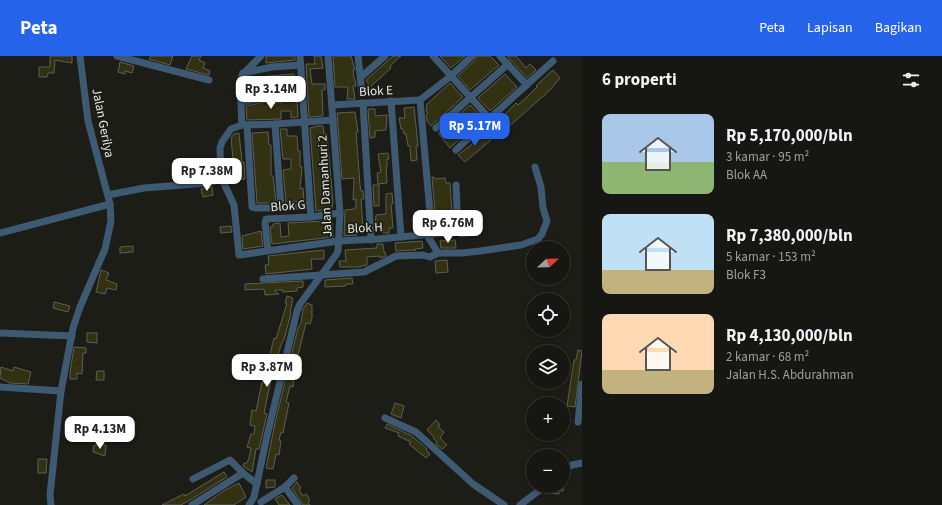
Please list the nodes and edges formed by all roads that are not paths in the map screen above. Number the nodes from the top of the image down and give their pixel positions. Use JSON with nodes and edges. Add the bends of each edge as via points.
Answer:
{"nodes":[{"id":1,"x":80,"y":56,"type":"edge"},
{"id":2,"x":118,"y":56,"type":"edge"},
{"id":3,"x":261,"y":56,"type":"edge"},
{"id":4,"x":300,"y":56,"type":"edge"},
{"id":5,"x":328,"y":56,"type":"edge"},
{"id":6,"x":358,"y":56,"type":"edge"},
{"id":7,"x":385,"y":56,"type":"edge"},
{"id":8,"x":433,"y":56,"type":"edge"},
{"id":9,"x":472,"y":56,"type":"edge"},
{"id":10,"x":500,"y":56,"type":"edge"},
{"id":11,"x":553,"y":61,"type":"dead end"},
{"id":12,"x":508,"y":64,"type":"junction"},
{"id":13,"x":300,"y":65,"type":"junction"},
{"id":14,"x":242,"y":73,"type":"junction"},
{"id":15,"x":451,"y":76,"type":"junction"},
{"id":16,"x":361,"y":77,"type":"junction"},
{"id":17,"x":209,"y":80,"type":"dead end"},
{"id":18,"x":527,"y":85,"type":"junction"},
{"id":19,"x":362,"y":93,"type":"dead end"},
{"id":20,"x":302,"y":95,"type":"junction"},
{"id":21,"x":471,"y":98,"type":"junction"},
{"id":22,"x":420,"y":100,"type":"junction"},
{"id":23,"x":391,"y":101,"type":"junction"},
{"id":24,"x":241,"y":102,"type":"junction"},
{"id":25,"x":364,"y":103,"type":"junction"},
{"id":26,"x":332,"y":105,"type":"junction"},
{"id":27,"x":489,"y":119,"type":"junction"},
{"id":28,"x":333,"y":120,"type":"junction"},
{"id":29,"x":303,"y":122,"type":"junction"},
{"id":30,"x":274,"y":124,"type":"junction"},
{"id":31,"x":244,"y":125,"type":"junction"},
{"id":32,"x":436,"y":128,"type":"dead end"},
{"id":33,"x":500,"y":130,"type":"dead end"},
{"id":34,"x":456,"y":150,"type":"dead end"},
{"id":35,"x":535,"y":167,"type":"dead end"},
{"id":36,"x":222,"y":179,"type":"junction"},
{"id":37,"x":456,"y":185,"type":"dead end"},
{"id":38,"x":107,"y":194,"type":"junction"},
{"id":39,"x":110,"y":204,"type":"junction"},
{"id":40,"x":309,"y":205,"type":"junction"},
{"id":41,"x":282,"y":208,"type":"junction"},
{"id":42,"x":340,"y":213,"type":"junction"},
{"id":43,"x":310,"y":217,"type":"junction"},
{"id":44,"x":0,"y":233,"type":"edge"},
{"id":45,"x":430,"y":235,"type":"junction"},
{"id":46,"x":401,"y":237,"type":"junction"},
{"id":47,"x":371,"y":240,"type":"junction"},
{"id":48,"x":339,"y":241,"type":"junction"},
{"id":49,"x":268,"y":250,"type":"junction"},
{"id":50,"x":438,"y":253,"type":"junction"},
{"id":51,"x":322,"y":275,"type":"junction"},
{"id":52,"x":263,"y":279,"type":"dead end"},
{"id":53,"x":0,"y":333,"type":"edge"},
{"id":54,"x":72,"y":336,"type":"junction"},
{"id":55,"x":582,"y":384,"type":"edge"},
{"id":56,"x":0,"y":387,"type":"edge"},
{"id":57,"x":61,"y":391,"type":"junction"},
{"id":58,"x":580,"y":410,"type":"edge"},
{"id":59,"x":385,"y":418,"type":"dead end"},
{"id":60,"x":578,"y":422,"type":"dead end"},
{"id":61,"x":582,"y":463,"type":"edge"},
{"id":62,"x":570,"y":467,"type":"edge"},
{"id":63,"x":243,"y":473,"type":"junction"},
{"id":64,"x":294,"y":478,"type":"dead end"},
{"id":65,"x":193,"y":479,"type":"dead end"},
{"id":66,"x":285,"y":487,"type":"junction"},
{"id":67,"x":256,"y":490,"type":"junction"},
{"id":68,"x":536,"y":493,"type":"edge"},
{"id":69,"x":262,"y":504,"type":"edge"},
{"id":70,"x":50,"y":505,"type":"edge"},
{"id":71,"x":192,"y":505,"type":"edge"},
{"id":72,"x":249,"y":505,"type":"edge"},
{"id":73,"x":298,"y":505,"type":"edge"},
{"id":74,"x":504,"y":505,"type":"edge"},
{"id":75,"x":520,"y":505,"type":"edge"}],
"edges":[{"from":1,"to":38,"type":"street","name":"Jalan Gerilya","via":[[88,121]]},
{"from":2,"to":17,"type":"street"},
{"from":3,"to":14,"type":"street"},
{"from":4,"to":13,"type":"street"},
{"from":5,"to":26,"type":"street","name":"Jalan Damanhuri 2"},
{"from":6,"to":16,"type":"street"},
{"from":7,"to":16,"type":"street"},
{"from":8,"to":15,"type":"street"},
{"from":9,"to":15,"type":"street"},
{"from":10,"to":12,"type":"street"},
{"from":11,"to":18,"type":"street"},
{"from":12,"to":18,"type":"street"},
{"from":12,"to":21,"type":"street"},
{"from":13,"to":14,"type":"street"},
{"from":13,"to":20,"type":"street"},
{"from":14,"to":24,"type":"street"},
{"from":15,"to":21,"type":"street"},
{"from":15,"to":22,"type":"street"},
{"from":16,"to":19,"type":"street"},
{"from":18,"to":27,"type":"street"},
{"from":20,"to":24,"type":"street","via":[[272,96]]},
{"from":20,"to":29,"type":"street"},
{"from":21,"to":27,"type":"street"},
{"from":21,"to":32,"type":"street"},
{"from":22,"to":23,"type":"street","name":"Blok E"},
{"from":22,"to":45,"type":"street"},
{"from":23,"to":25,"type":"street","name":"Blok E"},
{"from":23,"to":46,"type":"street"},
{"from":24,"to":31,"type":"street"},
{"from":25,"to":26,"type":"street","name":"Blok E"},
{"from":25,"to":47,"type":"street"},
{"from":26,"to":28,"type":"street","name":"Jalan Damanhuri 2"},
{"from":27,"to":33,"type":"street"},
{"from":27,"to":34,"type":"street"},
{"from":28,"to":29,"type":"street"},
{"from":28,"to":42,"type":"street","name":"Jalan Damanhuri 2"},
{"from":29,"to":30,"type":"street"},
{"from":29,"to":40,"type":"street"},
{"from":30,"to":31,"type":"street"},
{"from":30,"to":41,"type":"street"},
{"from":31,"to":36,"type":"street","via":[[231,129],[220,145]]},
{"from":31,"to":41,"type":"street","via":[[252,207]]},
{"from":35,"to":50,"type":"street","via":[[547,221],[540,237],[521,245],[462,254]]},
{"from":36,"to":38,"type":"street","via":[[207,183]]},
{"from":36,"to":49,"type":"street","name":"Blok H","via":[[235,211],[238,254]]},
{"from":37,"to":45,"type":"street","name":"Blok H","via":[[455,232]]},
{"from":38,"to":39,"type":"street","name":"Jalan Gerilya"},
{"from":39,"to":44,"type":"street"},
{"from":39,"to":54,"type":"street","name":"Jalan Gerilya","via":[[110,227],[105,249],[80,306]]},
{"from":40,"to":41,"type":"street"},
{"from":40,"to":43,"type":"street"},
{"from":42,"to":43,"type":"street","name":"Blok G"},
{"from":42,"to":48,"type":"street","name":"Jalan Damanhuri 2"},
{"from":43,"to":49,"type":"street","name":"Blok G","via":[[266,219]]},
{"from":45,"to":46,"type":"street","name":"Blok H"},
{"from":45,"to":50,"type":"street"},
{"from":46,"to":47,"type":"street","name":"Blok H"},
{"from":47,"to":48,"type":"street","name":"Blok H"},
{"from":48,"to":49,"type":"street","name":"Blok H"},
{"from":48,"to":51,"type":"street","name":"Jalan Damanhuri 2","via":[[336,255]]},
{"from":50,"to":51,"type":"street","via":[[430,258],[423,255],[396,256],[364,272]]},
{"from":51,"to":52,"type":"street"},
{"from":51,"to":67,"type":"street","name":"Jalan Damanhuri 2","via":[[297,311]]},
{"from":53,"to":54,"type":"street"},
{"from":54,"to":57,"type":"street","name":"Jalan Gerilya"},
{"from":55,"to":58,"type":"street"},
{"from":56,"to":57,"type":"street"},
{"from":57,"to":70,"type":"street","name":"Jalan Gerilya"},
{"from":58,"to":60,"type":"street"},
{"from":59,"to":74,"type":"street","via":[[416,432],[473,484]]},
{"from":61,"to":62,"type":"street"},
{"from":63,"to":65,"type":"street","via":[[230,460]]},
{"from":63,"to":67,"type":"street"},
{"from":63,"to":71,"type":"street"},
{"from":64,"to":66,"type":"street"},
{"from":66,"to":69,"type":"street"},
{"from":66,"to":73,"type":"street"},
{"from":67,"to":69,"type":"street"},
{"from":67,"to":72,"type":"street"},
{"from":68,"to":75,"type":"street"}]}
